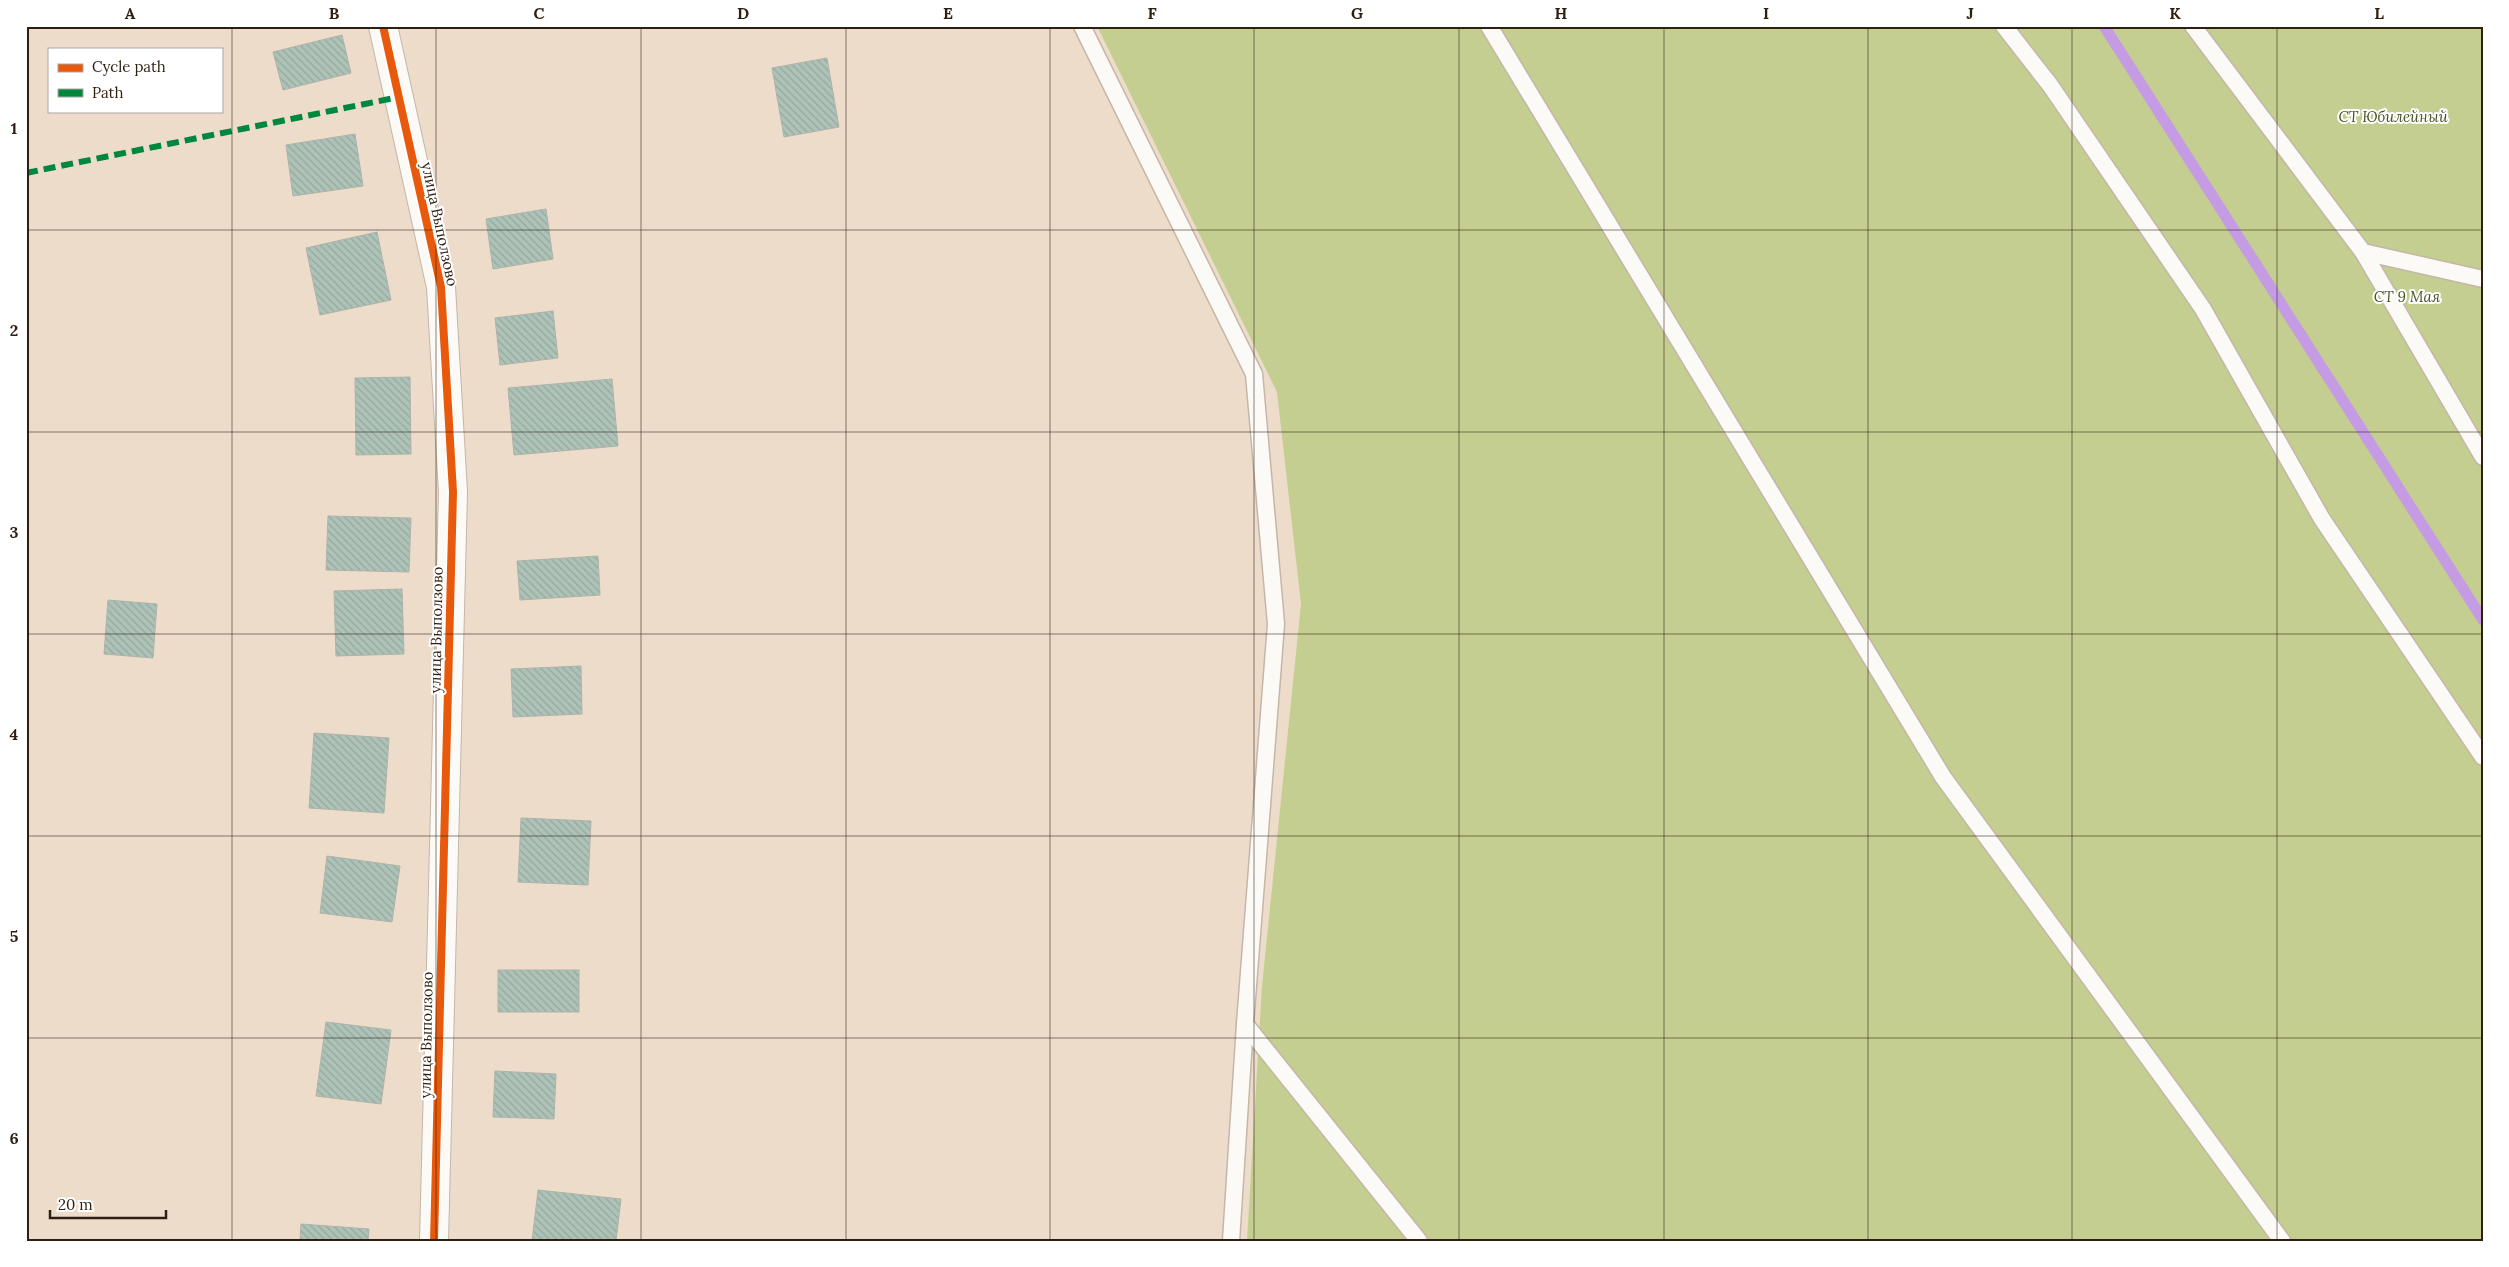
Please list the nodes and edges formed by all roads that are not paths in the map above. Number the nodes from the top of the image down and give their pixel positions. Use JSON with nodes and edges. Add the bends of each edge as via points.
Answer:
{"nodes":[{"id":1,"x":383,"y":26,"type":"edge"},
{"id":2,"x":1082,"y":26,"type":"edge"},
{"id":3,"x":1489,"y":26,"type":"edge"},
{"id":4,"x":2004,"y":26,"type":"edge"},
{"id":5,"x":2193,"y":26,"type":"edge"},
{"id":6,"x":2363,"y":252,"type":"junction"},
{"id":7,"x":2483,"y":279,"type":"edge"},
{"id":8,"x":2483,"y":457,"type":"edge"},
{"id":9,"x":2483,"y":757,"type":"edge"},
{"id":10,"x":1244,"y":1024,"type":"junction"},
{"id":11,"x":434,"y":1241,"type":"edge"},
{"id":12,"x":1231,"y":1241,"type":"edge"},
{"id":13,"x":1419,"y":1241,"type":"edge"},
{"id":14,"x":2282,"y":1241,"type":"edge"}],
"edges":[{"from":1,"to":11,"type":"street","name":"улица Выползово","via":[[441,287],[453,492]]},
{"from":2,"to":10,"type":"lane","via":[[1254,374],[1276,624]]},
{"from":3,"to":14,"type":"lane","via":[[1943,777]]},
{"from":4,"to":9,"type":"lane","via":[[2050,85],[2203,309],[2322,519]]},
{"from":5,"to":6,"type":"lane"},
{"from":6,"to":7,"type":"lane"},
{"from":6,"to":8,"type":"lane"},
{"from":10,"to":12,"type":"lane"},
{"from":10,"to":13,"type":"lane"}]}
